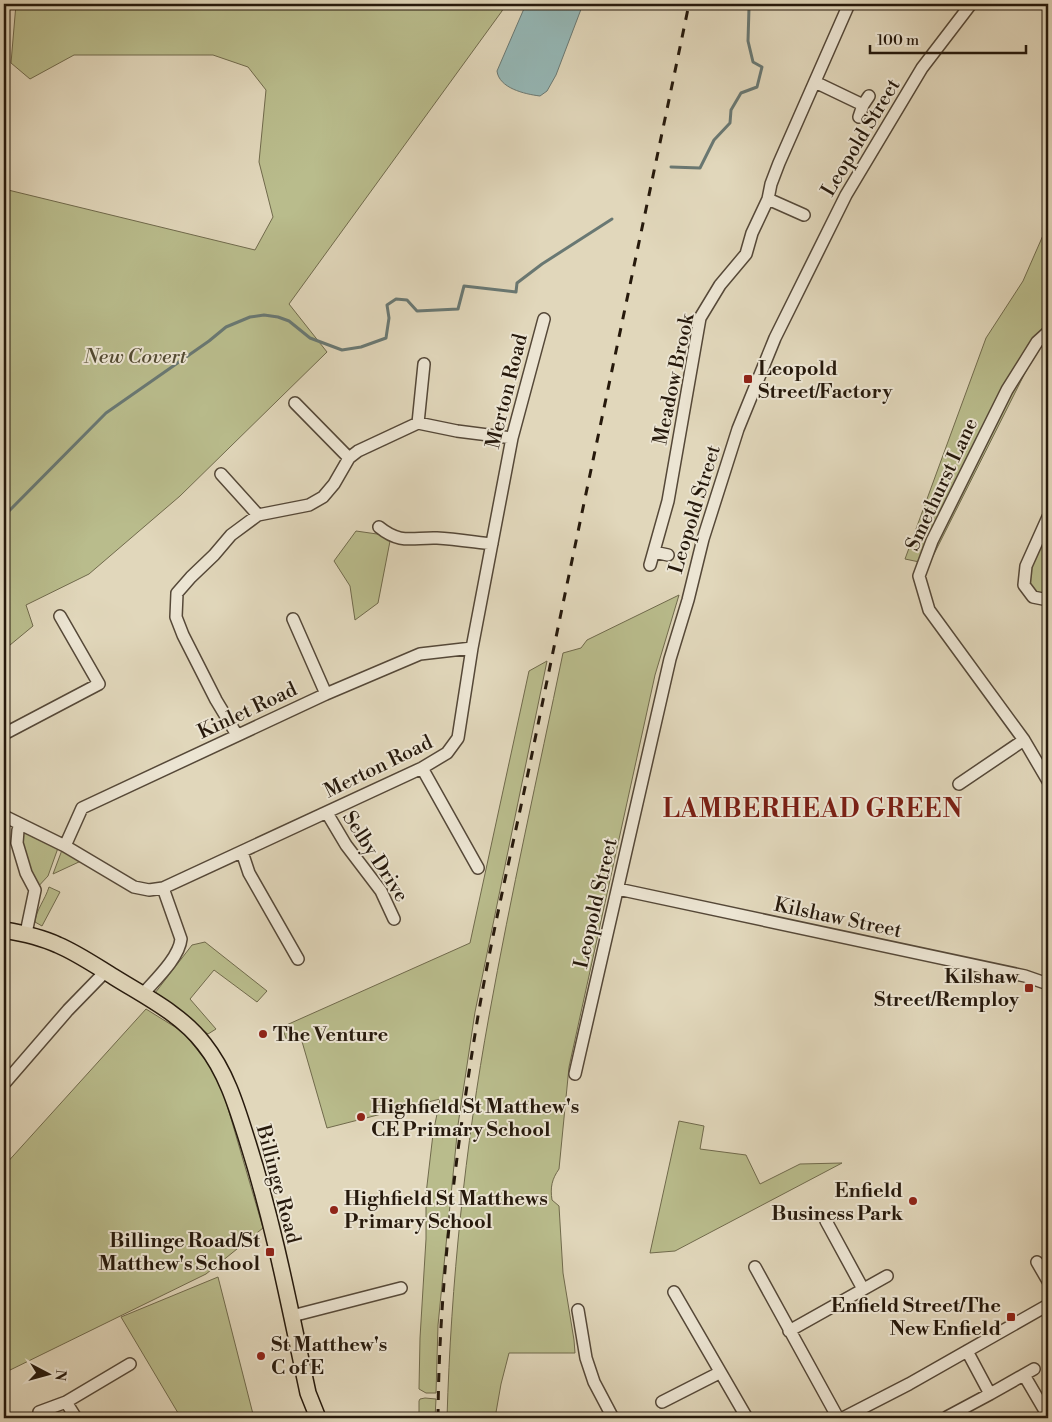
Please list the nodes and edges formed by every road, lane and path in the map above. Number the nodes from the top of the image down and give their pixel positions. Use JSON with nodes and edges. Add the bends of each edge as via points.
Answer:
{"nodes":[{"id":1,"x":850,"y":4,"type":"edge"},
{"id":2,"x":971,"y":4,"type":"edge"},
{"id":3,"x":815,"y":82,"type":"junction"},
{"id":4,"x":859,"y":117,"type":"dead end"},
{"id":5,"x":768,"y":199,"type":"junction"},
{"id":6,"x":804,"y":215,"type":"dead end"},
{"id":7,"x":544,"y":318,"type":"dead end"},
{"id":8,"x":1048,"y":332,"type":"edge"},
{"id":9,"x":424,"y":364,"type":"dead end"},
{"id":10,"x":295,"y":403,"type":"dead end"},
{"id":11,"x":418,"y":423,"type":"junction"},
{"id":12,"x":512,"y":438,"type":"junction"},
{"id":13,"x":349,"y":458,"type":"junction"},
{"id":14,"x":221,"y":474,"type":"dead end"},
{"id":15,"x":258,"y":515,"type":"junction"},
{"id":16,"x":1048,"y":517,"type":"edge"},
{"id":17,"x":378,"y":527,"type":"dead end"},
{"id":18,"x":492,"y":544,"type":"junction"},
{"id":19,"x":654,"y":552,"type":"junction"},
{"id":20,"x":668,"y":555,"type":"dead end"},
{"id":21,"x":650,"y":565,"type":"dead end"},
{"id":22,"x":1048,"y":600,"type":"edge"},
{"id":23,"x":60,"y":616,"type":"dead end"},
{"id":24,"x":293,"y":620,"type":"dead end"},
{"id":25,"x":472,"y":648,"type":"junction"},
{"id":26,"x":326,"y":694,"type":"junction"},
{"id":27,"x":4,"y":734,"type":"edge"},
{"id":28,"x":237,"y":735,"type":"junction"},
{"id":29,"x":1024,"y":740,"type":"junction"},
{"id":30,"x":422,"y":768,"type":"junction"},
{"id":31,"x":1048,"y":781,"type":"edge"},
{"id":32,"x":958,"y":784,"type":"dead end"},
{"id":33,"x":327,"y":813,"type":"junction"},
{"id":34,"x":4,"y":816,"type":"edge"},
{"id":35,"x":18,"y":830,"type":"dead end"},
{"id":36,"x":66,"y":846,"type":"junction"},
{"id":37,"x":242,"y":852,"type":"junction"},
{"id":38,"x":478,"y":868,"type":"dead end"},
{"id":39,"x":163,"y":888,"type":"junction"},
{"id":40,"x":618,"y":889,"type":"junction"},
{"id":41,"x":394,"y":919,"type":"dead end"},
{"id":42,"x":4,"y":930,"type":"edge"},
{"id":43,"x":26,"y":933,"type":"junction"},
{"id":44,"x":298,"y":958,"type":"dead end"},
{"id":45,"x":105,"y":972,"type":"junction"},
{"id":46,"x":1048,"y":984,"type":"edge"},
{"id":47,"x":143,"y":994,"type":"junction"},
{"id":48,"x":576,"y":1074,"type":"dead end"},
{"id":49,"x":4,"y":1084,"type":"edge"},
{"id":50,"x":826,"y":1221,"type":"dead end"},
{"id":51,"x":1037,"y":1262,"type":"dead end"},
{"id":52,"x":755,"y":1267,"type":"dead end"},
{"id":53,"x":887,"y":1276,"type":"dead end"},
{"id":54,"x":1048,"y":1281,"type":"edge"},
{"id":55,"x":401,"y":1288,"type":"dead end"},
{"id":56,"x":863,"y":1289,"type":"junction"},
{"id":57,"x":674,"y":1292,"type":"dead end"},
{"id":58,"x":1048,"y":1305,"type":"edge"},
{"id":59,"x":578,"y":1310,"type":"dead end"},
{"id":60,"x":292,"y":1316,"type":"junction"},
{"id":61,"x":789,"y":1331,"type":"junction"},
{"id":62,"x":967,"y":1351,"type":"junction"},
{"id":63,"x":130,"y":1364,"type":"dead end"},
{"id":64,"x":719,"y":1373,"type":"junction"},
{"id":65,"x":990,"y":1394,"type":"junction"},
{"id":66,"x":66,"y":1402,"type":"junction"},
{"id":67,"x":662,"y":1402,"type":"dead end"},
{"id":68,"x":39,"y":1412,"type":"dead end"},
{"id":69,"x":1048,"y":1416,"type":"edge"},
{"id":70,"x":947,"y":1417,"type":"dead end"},
{"id":71,"x":76,"y":1418,"type":"edge"},
{"id":72,"x":318,"y":1418,"type":"edge"},
{"id":73,"x":613,"y":1418,"type":"edge"},
{"id":74,"x":747,"y":1418,"type":"edge"},
{"id":75,"x":838,"y":1418,"type":"edge"},
{"id":76,"x":843,"y":1418,"type":"edge"}],
"edges":[{"from":1,"to":3,"type":"street","name":"Meadow Brook"},
{"from":2,"to":40,"type":"street","name":"Leopold Street","via":[[922,68],[846,195],[775,338],[738,429],[670,659]]},
{"from":3,"to":4,"type":"street","via":[[866,101]]},
{"from":3,"to":5,"type":"street","name":"Meadow Brook","via":[[771,184]]},
{"from":5,"to":6,"type":"street"},
{"from":5,"to":19,"type":"street","name":"Meadow Brook","via":[[746,254],[700,318],[668,501]]},
{"from":7,"to":12,"type":"street","name":"Merton Road"},
{"from":8,"to":29,"type":"street","name":"Smethurst Lane","via":[[1037,342],[1007,390],[932,541],[919,576],[929,610]]},
{"from":9,"to":11,"type":"street"},
{"from":10,"to":13,"type":"street"},
{"from":11,"to":12,"type":"street"},
{"from":11,"to":13,"type":"street"},
{"from":12,"to":18,"type":"street","name":"Merton Road"},
{"from":13,"to":15,"type":"street","via":[[322,497],[309,505]]},
{"from":14,"to":15,"type":"street"},
{"from":15,"to":28,"type":"street","via":[[231,535],[178,593],[176,617],[183,635]]},
{"from":16,"to":22,"type":"street","via":[[1026,566],[1024,585],[1033,597]]},
{"from":17,"to":18,"type":"street","via":[[387,534],[408,540],[435,538]]},
{"from":18,"to":25,"type":"street","name":"Merton Road"},
{"from":19,"to":20,"type":"street"},
{"from":19,"to":21,"type":"street","name":"Meadow Brook"},
{"from":23,"to":27,"type":"street","via":[[99,684]]},
{"from":24,"to":26,"type":"street"},
{"from":25,"to":26,"type":"street","name":"Kinlet Road","via":[[420,654]]},
{"from":25,"to":30,"type":"street","name":"Merton Road","via":[[458,738],[447,753]]},
{"from":26,"to":28,"type":"street","name":"Kinlet Road"},
{"from":28,"to":36,"type":"street","name":"Kinlet Road","via":[[82,808]]},
{"from":29,"to":31,"type":"street","name":"Smethurst Lane"},
{"from":29,"to":32,"type":"street"},
{"from":30,"to":33,"type":"street","name":"Merton Road"},
{"from":30,"to":38,"type":"street"},
{"from":33,"to":37,"type":"street","name":"Merton Road"},
{"from":33,"to":41,"type":"street","name":"Selby Drive","via":[[380,891]]},
{"from":34,"to":36,"type":"street","name":"Merton Road"},
{"from":35,"to":43,"type":"street","via":[[17,843],[35,890]]},
{"from":36,"to":39,"type":"street","name":"Merton Road","via":[[134,887]]},
{"from":37,"to":39,"type":"street","name":"Merton Road"},
{"from":37,"to":44,"type":"street","via":[[249,873]]},
{"from":39,"to":47,"type":"street","via":[[181,946]]},
{"from":40,"to":46,"type":"street","name":"Kilshaw Street","via":[[1026,976]]},
{"from":40,"to":48,"type":"street","name":"Leopold Street"},
{"from":42,"to":43,"type":"main road","name":"Billinge Road"},
{"from":43,"to":45,"type":"main road","name":"Billinge Road","via":[[59,945]]},
{"from":45,"to":47,"type":"main road","name":"Billinge Road"},
{"from":45,"to":49,"type":"street"},
{"from":47,"to":60,"type":"main road","name":"Billinge Road","via":[[178,1017],[219,1064],[250,1149]]},
{"from":50,"to":56,"type":"street"},
{"from":51,"to":54,"type":"street"},
{"from":52,"to":61,"type":"street"},
{"from":53,"to":56,"type":"street"},
{"from":55,"to":60,"type":"street"},
{"from":56,"to":61,"type":"street"},
{"from":57,"to":64,"type":"street"},
{"from":58,"to":62,"type":"street"},
{"from":59,"to":73,"type":"street","via":[[586,1358],[594,1382]]},
{"from":60,"to":72,"type":"main road","name":"Billinge Road","via":[[308,1393]]},
{"from":61,"to":75,"type":"street"},
{"from":62,"to":65,"type":"street"},
{"from":62,"to":76,"type":"street"},
{"from":63,"to":66,"type":"street"},
{"from":64,"to":67,"type":"street"},
{"from":64,"to":74,"type":"street"},
{"from":65,"to":69,"type":"street","via":[[1029,1372]]},
{"from":65,"to":70,"type":"street"},
{"from":66,"to":68,"type":"street"},
{"from":66,"to":71,"type":"street"}]}
